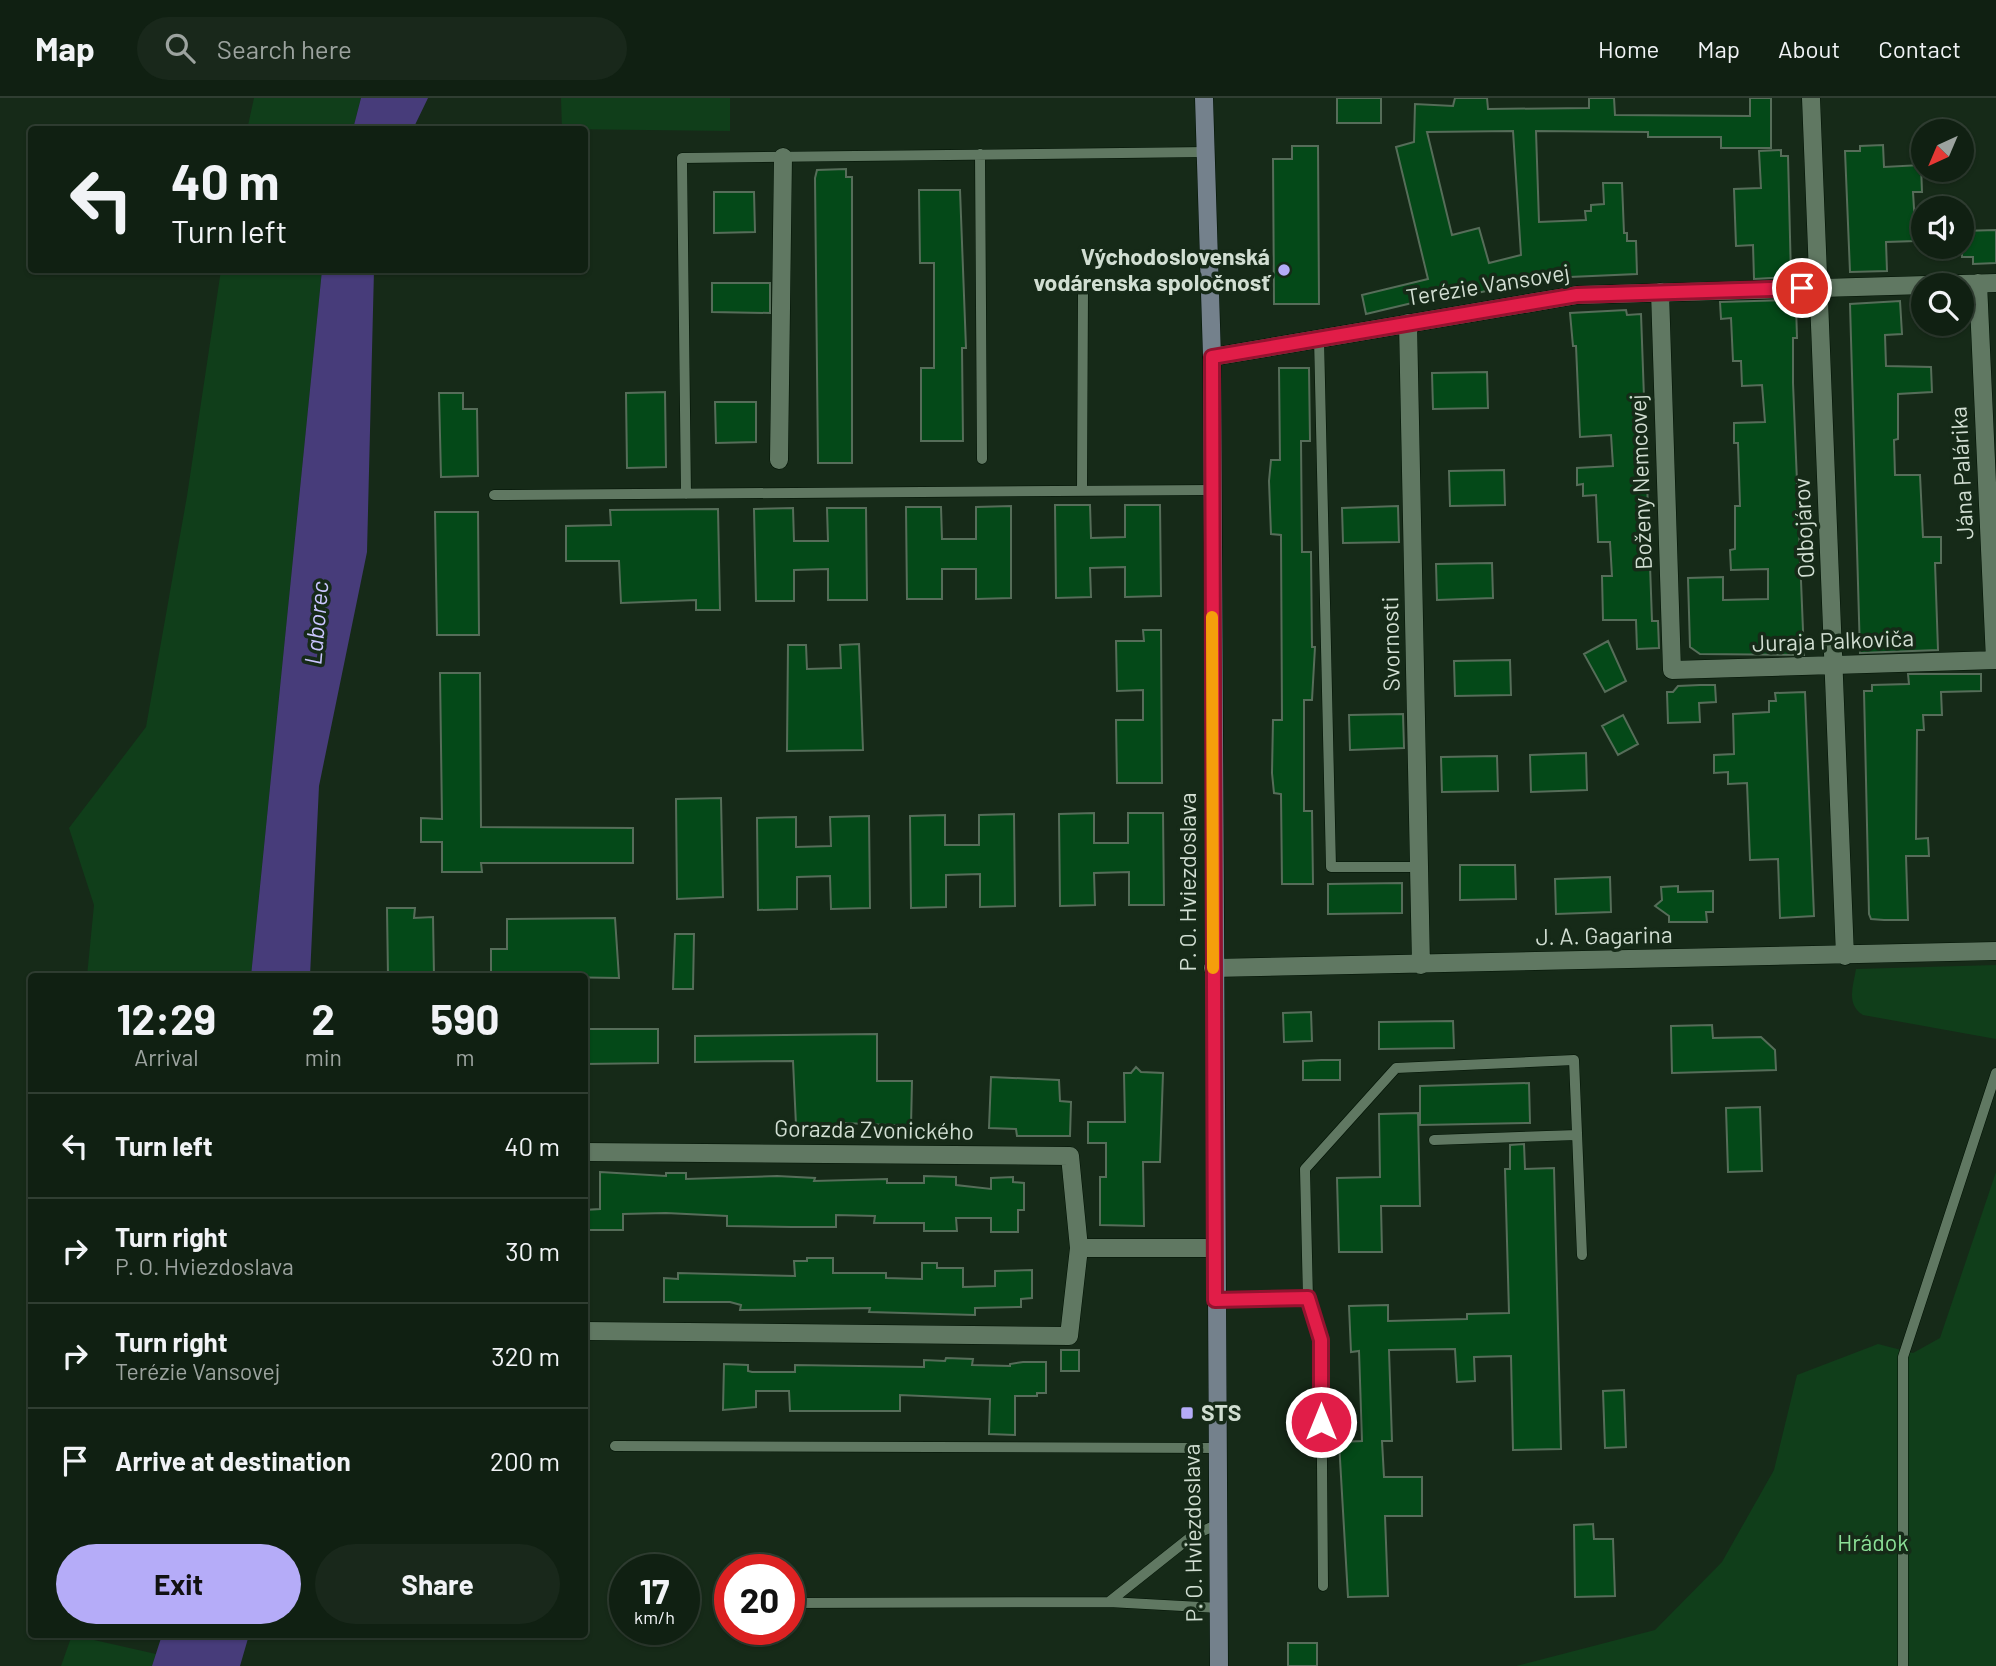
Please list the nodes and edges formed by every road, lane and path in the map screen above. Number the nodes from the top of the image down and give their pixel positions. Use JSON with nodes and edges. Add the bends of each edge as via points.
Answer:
{"nodes":[{"id":1,"x":1204,"y":98,"type":"edge"},
{"id":2,"x":1811,"y":98,"type":"edge"},
{"id":3,"x":1207,"y":152,"type":"junction"},
{"id":4,"x":980,"y":155,"type":"junction"},
{"id":5,"x":783,"y":157,"type":"junction"},
{"id":6,"x":1987,"y":283,"type":"edge"},
{"id":7,"x":1818,"y":288,"type":"junction"},
{"id":8,"x":1083,"y":291,"type":"dead end"},
{"id":9,"x":1660,"y":292,"type":"junction"},
{"id":10,"x":1408,"y":323,"type":"junction"},
{"id":11,"x":1319,"y":338,"type":"junction"},
{"id":12,"x":1212,"y":357,"type":"junction"},
{"id":13,"x":982,"y":459,"type":"dead end"},
{"id":14,"x":779,"y":460,"type":"dead end"},
{"id":15,"x":1212,"y":490,"type":"junction"},
{"id":16,"x":1082,"y":491,"type":"junction"},
{"id":17,"x":686,"y":494,"type":"junction"},
{"id":18,"x":494,"y":495,"type":"dead end"},
{"id":19,"x":1996,"y":660,"type":"edge"},
{"id":20,"x":1835,"y":666,"type":"junction"},
{"id":21,"x":1672,"y":670,"type":"joint"},
{"id":22,"x":1420,"y":867,"type":"junction"},
{"id":23,"x":1996,"y":951,"type":"edge"},
{"id":24,"x":1844,"y":956,"type":"junction"},
{"id":25,"x":1421,"y":965,"type":"junction"},
{"id":26,"x":1213,"y":968,"type":"junction"},
{"id":27,"x":1996,"y":1073,"type":"edge"},
{"id":28,"x":1577,"y":1135,"type":"junction"},
{"id":29,"x":1434,"y":1140,"type":"dead end"},
{"id":30,"x":588,"y":1152,"type":"edge"},
{"id":31,"x":1079,"y":1248,"type":"junction"},
{"id":32,"x":1214,"y":1248,"type":"junction"},
{"id":33,"x":1582,"y":1255,"type":"dead end"},
{"id":34,"x":1308,"y":1298,"type":"junction"},
{"id":35,"x":1215,"y":1300,"type":"junction"},
{"id":36,"x":588,"y":1331,"type":"edge"},
{"id":37,"x":615,"y":1446,"type":"dead end"},
{"id":38,"x":1217,"y":1447,"type":"junction"},
{"id":39,"x":1218,"y":1524,"type":"junction"},
{"id":40,"x":1323,"y":1586,"type":"dead end"},
{"id":41,"x":1109,"y":1602,"type":"junction"},
{"id":42,"x":805,"y":1603,"type":"edge"},
{"id":43,"x":1219,"y":1608,"type":"junction"},
{"id":44,"x":1219,"y":1666,"type":"edge"},
{"id":45,"x":1903,"y":1666,"type":"edge"}],
"edges":[{"from":1,"to":3,"type":"street","name":"P. O. Hviezdoslava"},
{"from":2,"to":7,"type":"street","name":"Odbojárov"},
{"from":3,"to":4,"type":"lane"},
{"from":3,"to":12,"type":"street","name":"P. O. Hviezdoslava"},
{"from":4,"to":5,"type":"lane"},
{"from":4,"to":13,"type":"lane"},
{"from":5,"to":14,"type":"street"},
{"from":5,"to":17,"type":"lane","via":[[682,158]]},
{"from":6,"to":7,"type":"street","name":"Terézie Vansovej"},
{"from":6,"to":19,"type":"street","name":"Jána Palárika"},
{"from":7,"to":9,"type":"street","name":"Terézie Vansovej"},
{"from":7,"to":20,"type":"street","name":"Odbojárov"},
{"from":8,"to":16,"type":"lane"},
{"from":9,"to":10,"type":"street","name":"Terézie Vansovej","via":[[1577,295]]},
{"from":9,"to":21,"type":"street","name":"Boženy Nemcovej"},
{"from":10,"to":11,"type":"street","name":"Terézie Vansovej"},
{"from":10,"to":22,"type":"street","name":"Svornosti"},
{"from":11,"to":12,"type":"street","name":"Terézie Vansovej"},
{"from":11,"to":22,"type":"lane","via":[[1332,867]]},
{"from":12,"to":15,"type":"street","name":"P. O. Hviezdoslava"},
{"from":15,"to":16,"type":"lane"},
{"from":15,"to":26,"type":"street","name":"P. O. Hviezdoslava"},
{"from":16,"to":17,"type":"lane"},
{"from":17,"to":18,"type":"lane"},
{"from":19,"to":20,"type":"street","name":"Juraja Palkoviča"},
{"from":20,"to":21,"type":"street","name":"Juraja Palkoviča"},
{"from":20,"to":24,"type":"street","name":"Odbojárov"},
{"from":22,"to":25,"type":"street","name":"Svornosti"},
{"from":23,"to":24,"type":"street","name":"J. A. Gagarina"},
{"from":24,"to":25,"type":"street","name":"J. A. Gagarina"},
{"from":25,"to":26,"type":"street","name":"J. A. Gagarina"},
{"from":26,"to":32,"type":"street","name":"P. O. Hviezdoslava"},
{"from":27,"to":45,"type":"lane","via":[[1903,1357]]},
{"from":28,"to":29,"type":"lane"},
{"from":28,"to":33,"type":"lane"},
{"from":28,"to":34,"type":"lane","via":[[1574,1060],[1396,1068],[1304,1169]]},
{"from":30,"to":31,"type":"street","name":"Gorazda Zvonického","via":[[1070,1156]]},
{"from":31,"to":32,"type":"street"},
{"from":31,"to":36,"type":"street","name":"Gorazda Zvonického","via":[[1069,1336]]},
{"from":32,"to":35,"type":"street","name":"P. O. Hviezdoslava"},
{"from":34,"to":35,"type":"lane"},
{"from":34,"to":40,"type":"lane","via":[[1321,1340]]},
{"from":35,"to":38,"type":"street","name":"P. O. Hviezdoslava"},
{"from":37,"to":38,"type":"lane"},
{"from":38,"to":39,"type":"street","name":"P. O. Hviezdoslava"},
{"from":39,"to":41,"type":"lane","via":[[1192,1536]]},
{"from":39,"to":43,"type":"street","name":"P. O. Hviezdoslava"},
{"from":41,"to":42,"type":"lane"},
{"from":41,"to":43,"type":"lane"},
{"from":43,"to":44,"type":"street","name":"P. O. Hviezdoslava"}]}
